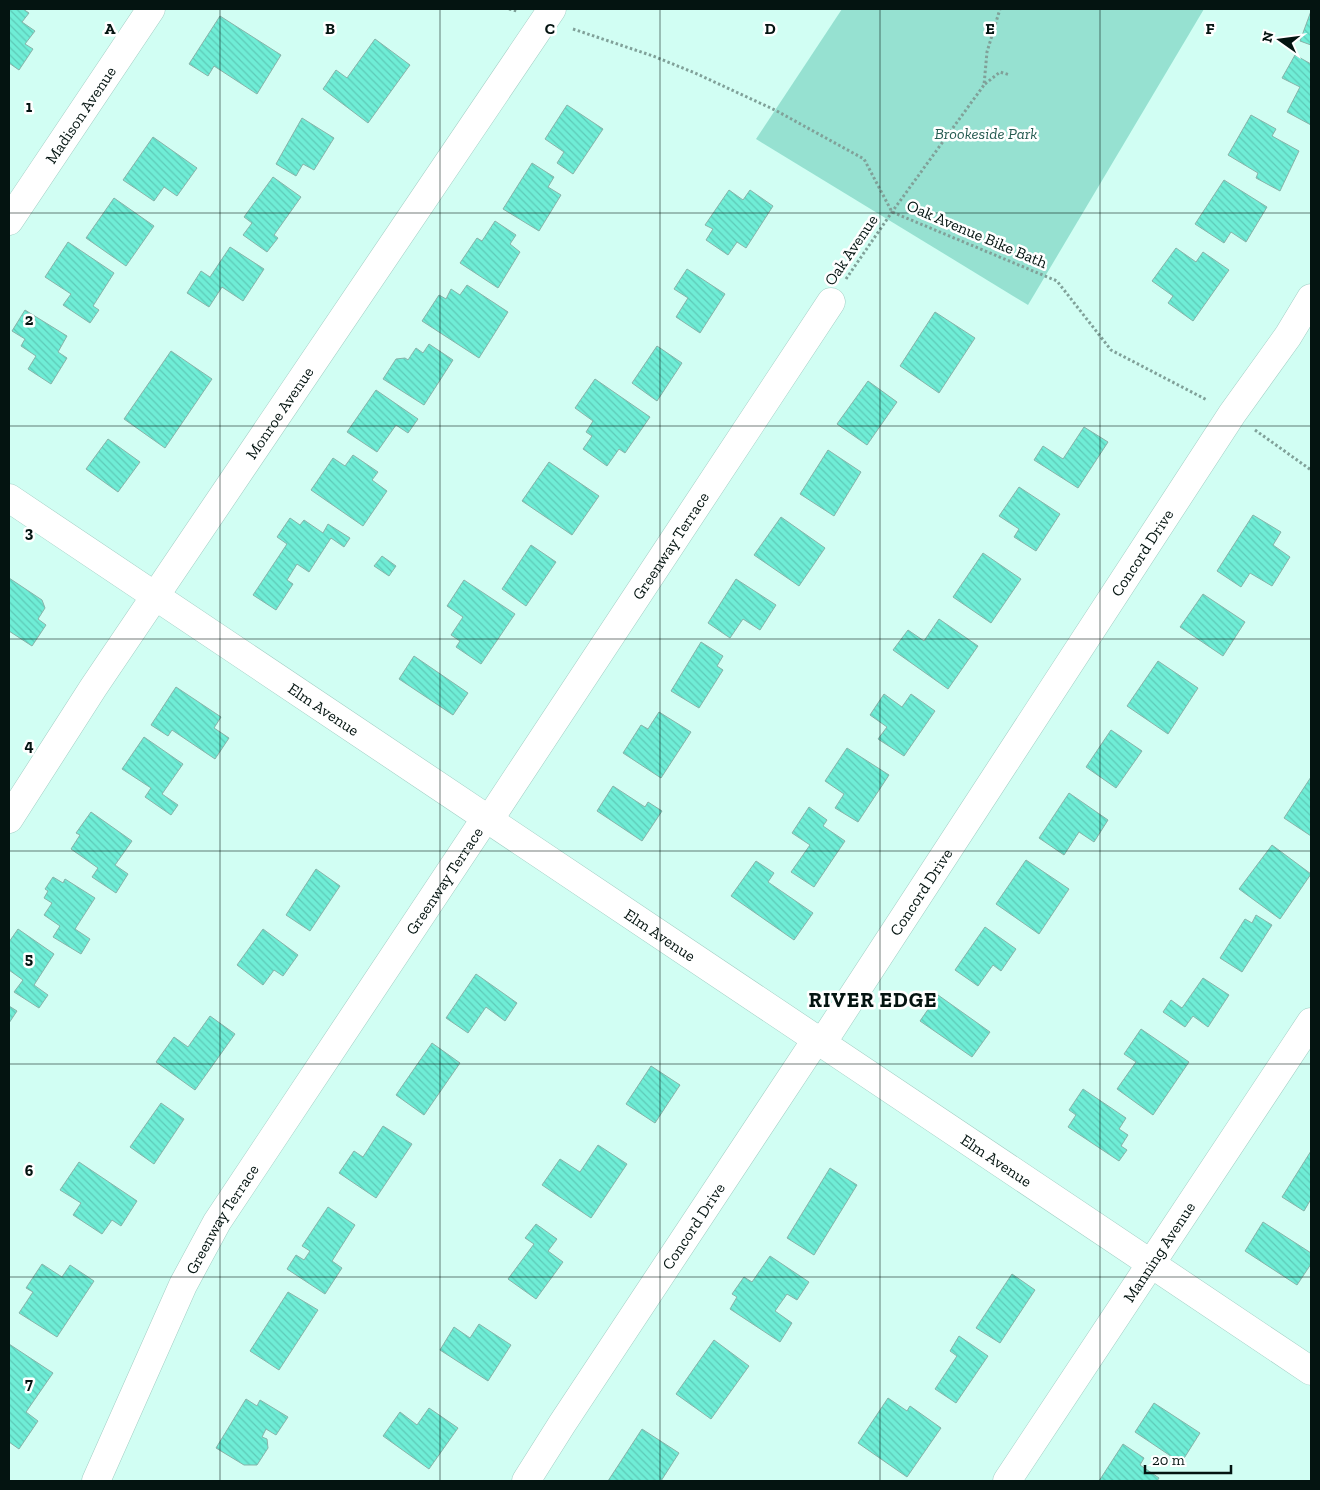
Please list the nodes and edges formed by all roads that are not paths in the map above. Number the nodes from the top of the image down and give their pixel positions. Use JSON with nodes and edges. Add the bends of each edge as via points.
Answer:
{"nodes":[{"id":1,"x":151,"y":9,"type":"edge"},
{"id":2,"x":549,"y":15,"type":"edge"},
{"id":3,"x":9,"y":221,"type":"edge"},
{"id":4,"x":1311,"y":298,"type":"edge"},
{"id":5,"x":831,"y":302,"type":"road end"},
{"id":6,"x":9,"y":498,"type":"edge"},
{"id":7,"x":155,"y":598,"type":"junction"},
{"id":8,"x":9,"y":819,"type":"edge"},
{"id":9,"x":485,"y":819,"type":"junction"},
{"id":10,"x":1311,"y":1022,"type":"edge"},
{"id":11,"x":816,"y":1040,"type":"junction"},
{"id":12,"x":1151,"y":1264,"type":"junction"},
{"id":13,"x":1311,"y":1371,"type":"edge"},
{"id":14,"x":96,"y":1481,"type":"edge"},
{"id":15,"x":526,"y":1481,"type":"edge"},
{"id":16,"x":1007,"y":1481,"type":"edge"}],
"edges":[{"from":1,"to":3,"type":"street","name":"Madison Avenue"},
{"from":2,"to":7,"type":"street","name":"Monroe Avenue"},
{"from":4,"to":11,"type":"street","name":"Concord Drive","via":[[828,1034]]},
{"from":5,"to":9,"type":"street","name":"Greenway Terrace","via":[[495,811]]},
{"from":6,"to":7,"type":"street","name":"Elm Avenue"},
{"from":7,"to":8,"type":"street","name":"Monroe Avenue"},
{"from":7,"to":9,"type":"street","name":"Elm Avenue"},
{"from":9,"to":11,"type":"street","name":"Elm Avenue"},
{"from":9,"to":14,"type":"street","name":"Greenway Terrace","via":[[217,1222],[183,1285]]},
{"from":10,"to":12,"type":"street","name":"Manning Avenue"},
{"from":11,"to":12,"type":"street","name":"Elm Avenue"},
{"from":11,"to":15,"type":"street","name":"Concord Drive"},
{"from":12,"to":13,"type":"street","name":"Elm Avenue"},
{"from":12,"to":16,"type":"street","name":"Manning Avenue"}]}
